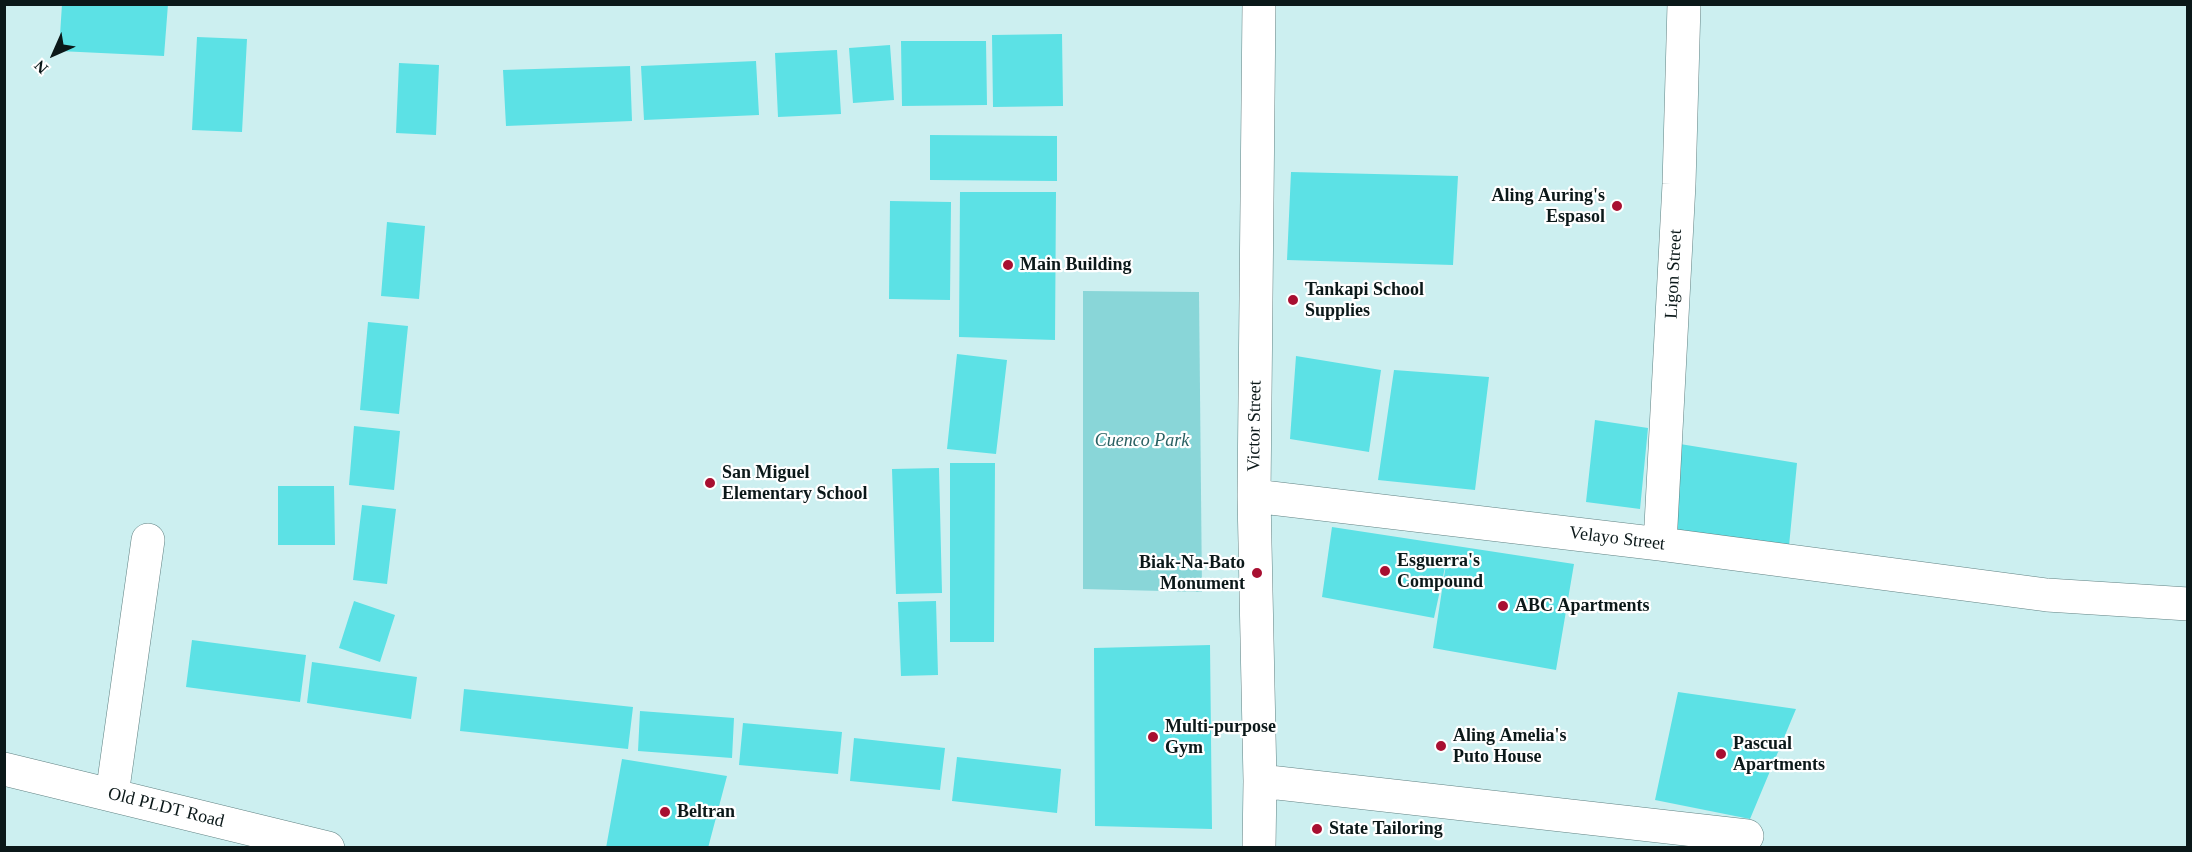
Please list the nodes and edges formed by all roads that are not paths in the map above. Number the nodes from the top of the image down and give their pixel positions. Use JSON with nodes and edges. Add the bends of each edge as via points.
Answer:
{"nodes":[{"id":1,"x":1259,"y":4,"type":"edge"},
{"id":2,"x":1684,"y":4,"type":"edge"},
{"id":3,"x":1254,"y":496,"type":"junction"},
{"id":4,"x":148,"y":540,"type":"dead end"},
{"id":5,"x":1659,"y":544,"type":"junction"},
{"id":6,"x":2187,"y":604,"type":"edge"},
{"id":7,"x":4,"y":769,"type":"edge"},
{"id":8,"x":1260,"y":781,"type":"junction"},
{"id":9,"x":112,"y":795,"type":"junction"},
{"id":10,"x":1747,"y":836,"type":"dead end"},
{"id":11,"x":328,"y":848,"type":"edge"},
{"id":12,"x":1259,"y":848,"type":"edge"}],
"edges":[{"from":1,"to":3,"type":"street","name":"Victor Street"},
{"from":2,"to":5,"type":"street","name":"Ligon Street","via":[[1679,184]]},
{"from":3,"to":5,"type":"street","name":"Velayo Street"},
{"from":3,"to":8,"type":"street","name":"Victor Street"},
{"from":4,"to":9,"type":"street"},
{"from":5,"to":6,"type":"street","name":"Velayo Street","via":[[2047,595]]},
{"from":7,"to":9,"type":"street","name":"Old PLDT Road"},
{"from":8,"to":10,"type":"street"},
{"from":8,"to":12,"type":"street","name":"Victor Street"},
{"from":9,"to":11,"type":"street","name":"Old PLDT Road"}]}
